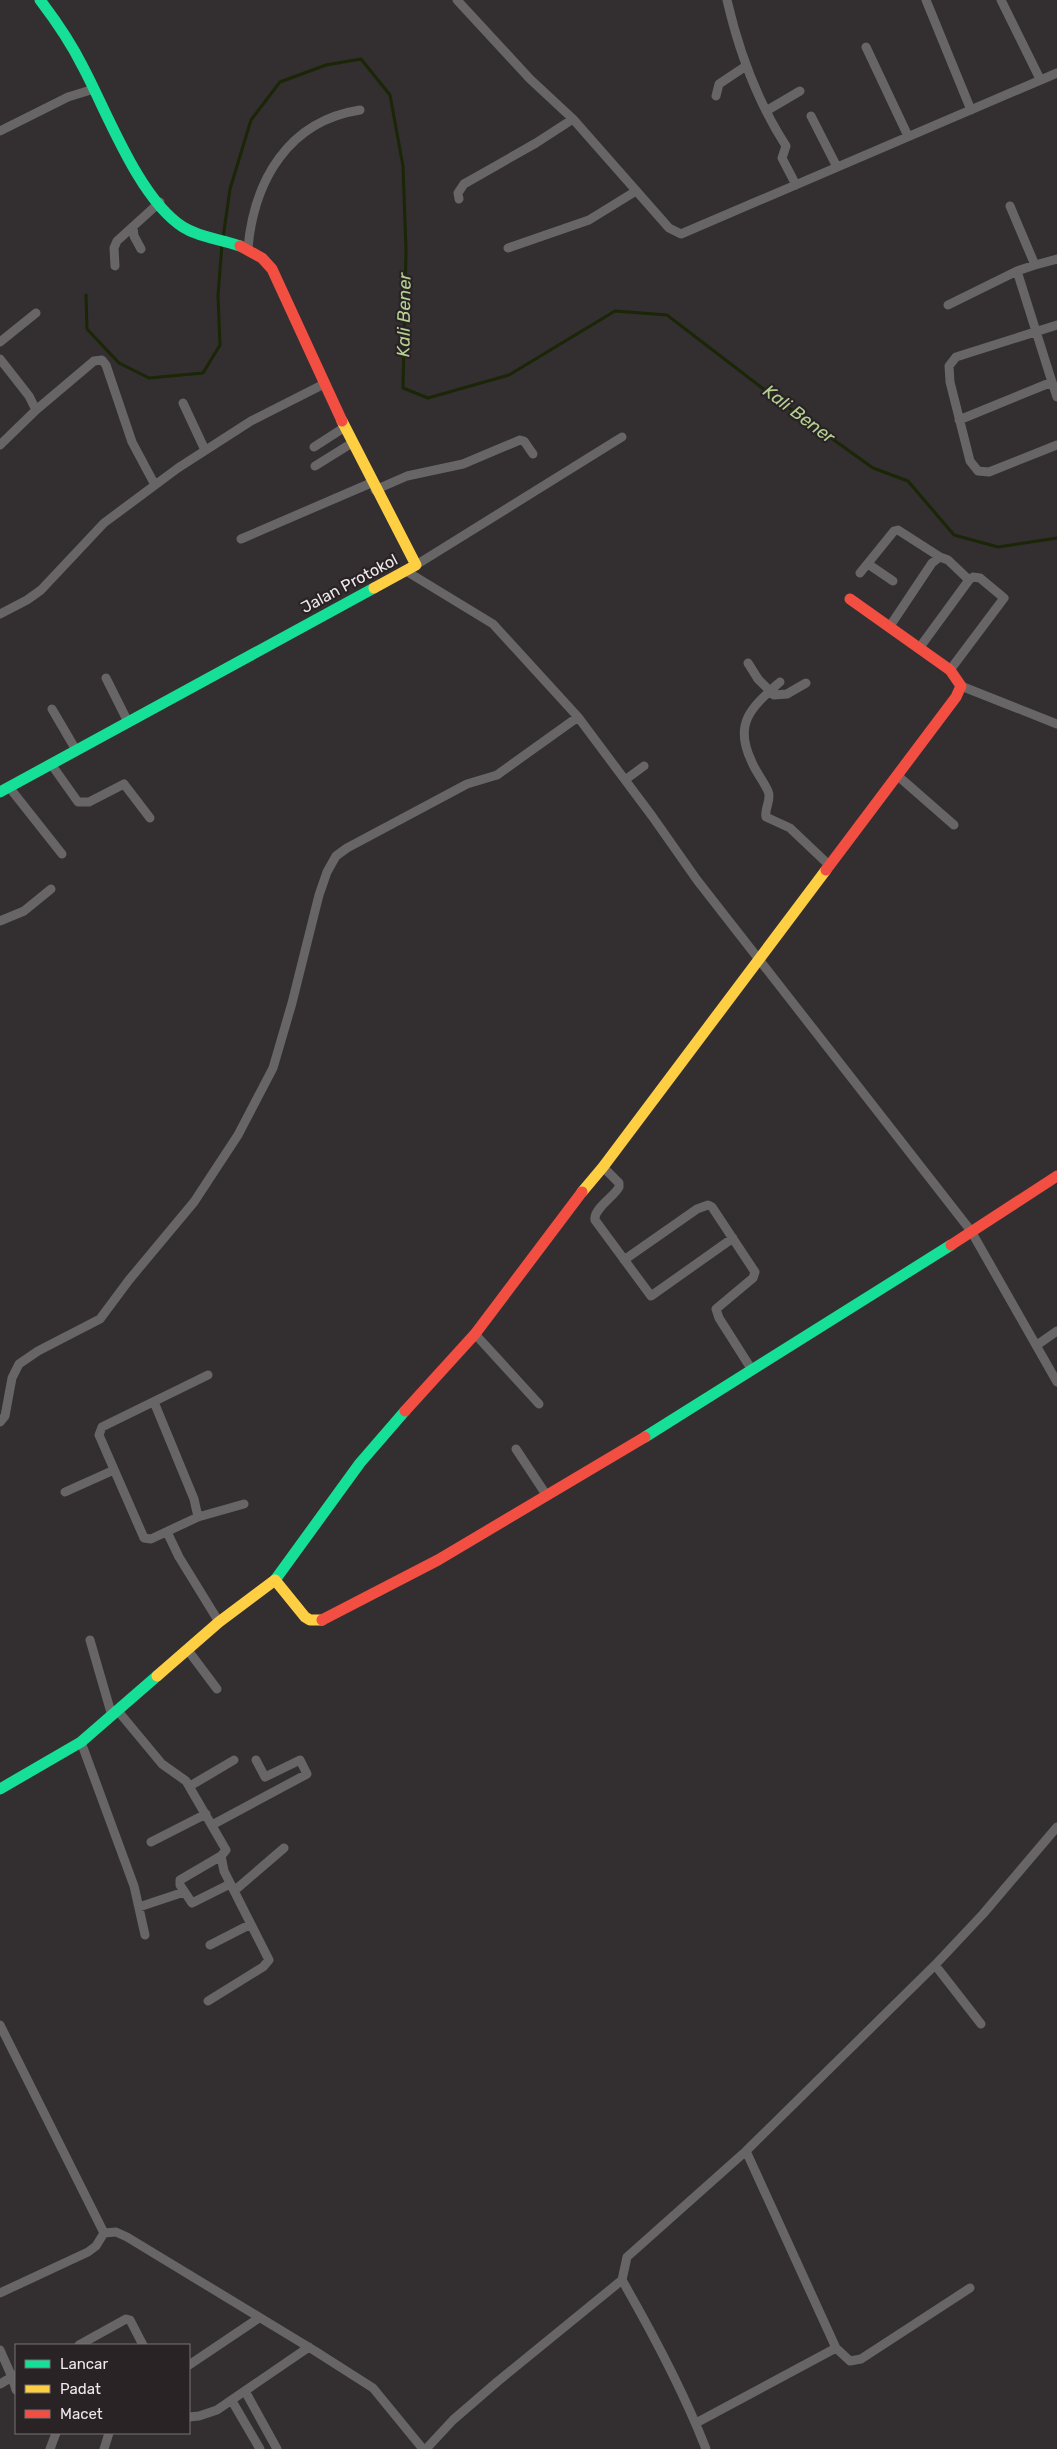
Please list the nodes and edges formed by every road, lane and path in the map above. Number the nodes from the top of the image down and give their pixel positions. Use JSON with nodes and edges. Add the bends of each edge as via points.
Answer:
{"nodes":[{"id":1,"x":40,"y":0,"type":"edge"},
{"id":2,"x":457,"y":0,"type":"edge"},
{"id":3,"x":727,"y":0,"type":"edge"},
{"id":4,"x":926,"y":0,"type":"edge"},
{"id":5,"x":1000,"y":0,"type":"edge"},
{"id":6,"x":866,"y":47,"type":"dead end"},
{"id":7,"x":746,"y":66,"type":"junction"},
{"id":8,"x":1057,"y":73,"type":"edge"},
{"id":9,"x":1040,"y":80,"type":"junction"},
{"id":10,"x":94,"y":89,"type":"junction"},
{"id":11,"x":800,"y":91,"type":"dead end"},
{"id":12,"x":716,"y":96,"type":"dead end"},
{"id":13,"x":360,"y":110,"type":"dead end"},
{"id":14,"x":971,"y":110,"type":"junction"},
{"id":15,"x":766,"y":111,"type":"junction"},
{"id":16,"x":811,"y":116,"type":"dead end"},
{"id":17,"x":573,"y":119,"type":"junction"},
{"id":18,"x":0,"y":131,"type":"edge"},
{"id":19,"x":908,"y":136,"type":"junction"},
{"id":20,"x":837,"y":167,"type":"junction"},
{"id":21,"x":796,"y":185,"type":"junction"},
{"id":22,"x":636,"y":192,"type":"junction"},
{"id":23,"x":459,"y":199,"type":"dead end"},
{"id":24,"x":160,"y":202,"type":"junction"},
{"id":25,"x":1010,"y":206,"type":"dead end"},
{"id":26,"x":134,"y":227,"type":"junction"},
{"id":27,"x":245,"y":248,"type":"junction"},
{"id":28,"x":508,"y":248,"type":"dead end"},
{"id":29,"x":141,"y":249,"type":"dead end"},
{"id":30,"x":1057,"y":259,"type":"edge"},
{"id":31,"x":1035,"y":265,"type":"junction"},
{"id":32,"x":115,"y":266,"type":"dead end"},
{"id":33,"x":1017,"y":271,"type":"junction"},
{"id":34,"x":948,"y":305,"type":"dead end"},
{"id":35,"x":36,"y":313,"type":"dead end"},
{"id":36,"x":1057,"y":325,"type":"edge"},
{"id":37,"x":1037,"y":332,"type":"junction"},
{"id":38,"x":0,"y":342,"type":"edge"},
{"id":39,"x":0,"y":359,"type":"edge"},
{"id":40,"x":1052,"y":382,"type":"junction"},
{"id":41,"x":324,"y":384,"type":"junction"},
{"id":42,"x":1057,"y":397,"type":"edge"},
{"id":43,"x":183,"y":403,"type":"dead end"},
{"id":44,"x":36,"y":410,"type":"junction"},
{"id":45,"x":959,"y":420,"type":"junction"},
{"id":46,"x":344,"y":427,"type":"junction"},
{"id":47,"x":622,"y":437,"type":"dead end"},
{"id":48,"x":352,"y":443,"type":"junction"},
{"id":49,"x":0,"y":445,"type":"edge"},
{"id":50,"x":1057,"y":445,"type":"edge"},
{"id":51,"x":314,"y":447,"type":"dead end"},
{"id":52,"x":205,"y":450,"type":"junction"},
{"id":53,"x":533,"y":454,"type":"dead end"},
{"id":54,"x":315,"y":466,"type":"dead end"},
{"id":55,"x":155,"y":485,"type":"junction"},
{"id":56,"x":373,"y":486,"type":"junction"},
{"id":57,"x":241,"y":539,"type":"dead end"},
{"id":58,"x":940,"y":557,"type":"junction"},
{"id":59,"x":868,"y":564,"type":"junction"},
{"id":60,"x":411,"y":568,"type":"junction"},
{"id":61,"x":860,"y":574,"type":"dead end"},
{"id":62,"x":969,"y":580,"type":"junction"},
{"id":63,"x":893,"y":581,"type":"dead end"},
{"id":64,"x":850,"y":599,"type":"dead end"},
{"id":65,"x":0,"y":614,"type":"edge"},
{"id":66,"x":890,"y":626,"type":"junction"},
{"id":67,"x":920,"y":648,"type":"junction"},
{"id":68,"x":748,"y":663,"type":"dead end"},
{"id":69,"x":950,"y":670,"type":"junction"},
{"id":70,"x":106,"y":678,"type":"dead end"},
{"id":71,"x":780,"y":682,"type":"dead end"},
{"id":72,"x":806,"y":683,"type":"dead end"},
{"id":73,"x":961,"y":686,"type":"junction"},
{"id":74,"x":769,"y":692,"type":"junction"},
{"id":75,"x":52,"y":709,"type":"dead end"},
{"id":76,"x":578,"y":717,"type":"junction"},
{"id":77,"x":128,"y":722,"type":"junction"},
{"id":78,"x":1057,"y":724,"type":"edge"},
{"id":79,"x":76,"y":750,"type":"junction"},
{"id":80,"x":51,"y":764,"type":"junction"},
{"id":81,"x":644,"y":766,"type":"dead end"},
{"id":82,"x":898,"y":776,"type":"junction"},
{"id":83,"x":625,"y":780,"type":"junction"},
{"id":84,"x":5,"y":790,"type":"edge"},
{"id":85,"x":150,"y":818,"type":"dead end"},
{"id":86,"x":954,"y":825,"type":"dead end"},
{"id":87,"x":62,"y":854,"type":"dead end"},
{"id":88,"x":830,"y":866,"type":"junction"},
{"id":89,"x":51,"y":889,"type":"dead end"},
{"id":90,"x":0,"y":921,"type":"edge"},
{"id":91,"x":759,"y":960,"type":"junction"},
{"id":92,"x":603,"y":1167,"type":"junction"},
{"id":93,"x":1057,"y":1176,"type":"edge"},
{"id":94,"x":970,"y":1231,"type":"junction"},
{"id":95,"x":733,"y":1238,"type":"junction"},
{"id":96,"x":624,"y":1260,"type":"junction"},
{"id":97,"x":1057,"y":1331,"type":"edge"},
{"id":98,"x":475,"y":1334,"type":"junction"},
{"id":99,"x":1037,"y":1345,"type":"junction"},
{"id":100,"x":752,"y":1370,"type":"junction"},
{"id":101,"x":208,"y":1375,"type":"dead end"},
{"id":102,"x":1057,"y":1382,"type":"edge"},
{"id":103,"x":154,"y":1402,"type":"junction"},
{"id":104,"x":539,"y":1404,"type":"dead end"},
{"id":105,"x":0,"y":1422,"type":"edge"},
{"id":106,"x":516,"y":1449,"type":"dead end"},
{"id":107,"x":114,"y":1470,"type":"junction"},
{"id":108,"x":65,"y":1492,"type":"dead end"},
{"id":109,"x":547,"y":1496,"type":"junction"},
{"id":110,"x":244,"y":1504,"type":"dead end"},
{"id":111,"x":198,"y":1517,"type":"junction"},
{"id":112,"x":167,"y":1532,"type":"junction"},
{"id":113,"x":275,"y":1580,"type":"junction"},
{"id":114,"x":219,"y":1622,"type":"junction"},
{"id":115,"x":90,"y":1640,"type":"dead end"},
{"id":116,"x":188,"y":1649,"type":"junction"},
{"id":117,"x":218,"y":1688,"type":"dead end"},
{"id":118,"x":115,"y":1713,"type":"junction"},
{"id":119,"x":81,"y":1742,"type":"junction"},
{"id":120,"x":234,"y":1760,"type":"dead end"},
{"id":121,"x":256,"y":1760,"type":"dead end"},
{"id":122,"x":265,"y":1777,"type":"junction"},
{"id":123,"x":190,"y":1786,"type":"junction"},
{"id":124,"x":0,"y":1789,"type":"edge"},
{"id":125,"x":274,"y":1792,"type":"junction"},
{"id":126,"x":206,"y":1814,"type":"junction"},
{"id":127,"x":212,"y":1825,"type":"junction"},
{"id":128,"x":1057,"y":1827,"type":"edge"},
{"id":129,"x":151,"y":1842,"type":"dead end"},
{"id":130,"x":284,"y":1848,"type":"dead end"},
{"id":131,"x":221,"y":1856,"type":"junction"},
{"id":132,"x":232,"y":1887,"type":"junction"},
{"id":133,"x":184,"y":1892,"type":"junction"},
{"id":134,"x":139,"y":1907,"type":"junction"},
{"id":135,"x":251,"y":1924,"type":"junction"},
{"id":136,"x":145,"y":1935,"type":"dead end"},
{"id":137,"x":210,"y":1945,"type":"dead end"},
{"id":138,"x":936,"y":1965,"type":"junction"},
{"id":139,"x":208,"y":2001,"type":"dead end"},
{"id":140,"x":981,"y":2024,"type":"dead end"},
{"id":141,"x":0,"y":2025,"type":"edge"},
{"id":142,"x":746,"y":2151,"type":"junction"},
{"id":143,"x":104,"y":2233,"type":"junction"},
{"id":144,"x":622,"y":2280,"type":"junction"},
{"id":145,"x":970,"y":2288,"type":"dead end"},
{"id":146,"x":0,"y":2292,"type":"edge"},
{"id":147,"x":259,"y":2318,"type":"junction"},
{"id":148,"x":81,"y":2344,"type":"edge"},
{"id":149,"x":142,"y":2344,"type":"edge"},
{"id":150,"x":309,"y":2347,"type":"junction"},
{"id":151,"x":836,"y":2348,"type":"junction"},
{"id":152,"x":0,"y":2350,"type":"edge"},
{"id":153,"x":190,"y":2364,"type":"edge"},
{"id":154,"x":14,"y":2376,"type":"edge"},
{"id":155,"x":0,"y":2384,"type":"edge"},
{"id":156,"x":245,"y":2391,"type":"junction"},
{"id":157,"x":232,"y":2401,"type":"junction"},
{"id":158,"x":190,"y":2415,"type":"edge"},
{"id":159,"x":696,"y":2423,"type":"junction"},
{"id":160,"x":56,"y":2434,"type":"edge"},
{"id":161,"x":109,"y":2434,"type":"edge"},
{"id":162,"x":50,"y":2449,"type":"edge"},
{"id":163,"x":104,"y":2449,"type":"edge"},
{"id":164,"x":260,"y":2449,"type":"edge"},
{"id":165,"x":277,"y":2449,"type":"edge"},
{"id":166,"x":425,"y":2449,"type":"edge"},
{"id":167,"x":706,"y":2449,"type":"edge"}],
"edges":[{"from":1,"to":10,"type":"street","name":"Jalan Protokol","via":[[68,40]]},
{"from":2,"to":17,"type":"street"},
{"from":3,"to":7,"type":"street"},
{"from":4,"to":14,"type":"street"},
{"from":5,"to":9,"type":"street"},
{"from":6,"to":19,"type":"street"},
{"from":7,"to":12,"type":"street","via":[[719,84]]},
{"from":7,"to":15,"type":"street"},
{"from":8,"to":9,"type":"street"},
{"from":9,"to":14,"type":"street"},
{"from":10,"to":18,"type":"street","via":[[55,103]]},
{"from":10,"to":24,"type":"street","name":"Jalan Protokol","via":[[124,149]]},
{"from":11,"to":15,"type":"street"},
{"from":13,"to":27,"type":"street","via":[[346,112],[312,127],[273,165],[258,198]]},
{"from":14,"to":19,"type":"street"},
{"from":15,"to":21,"type":"street","via":[[786,146],[782,161]]},
{"from":16,"to":20,"type":"street"},
{"from":17,"to":22,"type":"street"},
{"from":17,"to":23,"type":"street","via":[[464,184],[458,193]]},
{"from":19,"to":20,"type":"street"},
{"from":20,"to":21,"type":"street"},
{"from":21,"to":22,"type":"street","via":[[681,234],[669,228]]},
{"from":22,"to":28,"type":"street","via":[[589,220]]},
{"from":24,"to":26,"type":"street"},
{"from":24,"to":27,"type":"street","name":"Jalan Protokol","via":[[180,225]]},
{"from":25,"to":31,"type":"street"},
{"from":26,"to":29,"type":"street","via":[[134,236]]},
{"from":26,"to":32,"type":"street","via":[[117,241]]},
{"from":27,"to":41,"type":"street","name":"Jalan Protokol","via":[[268,261],[276,274]]},
{"from":30,"to":31,"type":"street"},
{"from":31,"to":33,"type":"street"},
{"from":33,"to":34,"type":"street"},
{"from":33,"to":37,"type":"street"},
{"from":35,"to":38,"type":"street"},
{"from":36,"to":37,"type":"street"},
{"from":37,"to":40,"type":"street"},
{"from":37,"to":45,"type":"street","via":[[961,355],[952,361],[949,366],[950,382]]},
{"from":39,"to":44,"type":"street"},
{"from":40,"to":42,"type":"street"},
{"from":40,"to":45,"type":"street"},
{"from":41,"to":46,"type":"street","name":"Jalan Protokol"},
{"from":41,"to":52,"type":"street","via":[[251,421]]},
{"from":43,"to":52,"type":"street"},
{"from":44,"to":49,"type":"street"},
{"from":44,"to":55,"type":"street","via":[[94,361],[102,360],[132,442]]},
{"from":45,"to":50,"type":"street","via":[[970,461],[978,471],[989,472]]},
{"from":46,"to":48,"type":"street","name":"Jalan Protokol"},
{"from":46,"to":51,"type":"street"},
{"from":47,"to":60,"type":"street"},
{"from":48,"to":54,"type":"street"},
{"from":48,"to":56,"type":"street","name":"Jalan Protokol"},
{"from":52,"to":55,"type":"street"},
{"from":53,"to":56,"type":"street","via":[[520,440],[463,464]]},
{"from":55,"to":65,"type":"street","via":[[104,523],[41,590]]},
{"from":56,"to":57,"type":"street"},
{"from":56,"to":60,"type":"street","name":"Jalan Protokol"},
{"from":58,"to":59,"type":"street","via":[[898,530]]},
{"from":58,"to":62,"type":"street","via":[[948,560]]},
{"from":58,"to":66,"type":"street","via":[[932,563]]},
{"from":59,"to":61,"type":"street"},
{"from":59,"to":63,"type":"street"},
{"from":60,"to":76,"type":"street","via":[[493,624]]},
{"from":60,"to":77,"type":"street","name":"Jalan Protokol"},
{"from":62,"to":67,"type":"street"},
{"from":62,"to":69,"type":"street","via":[[980,578],[1004,598]]},
{"from":64,"to":66,"type":"street"},
{"from":66,"to":67,"type":"street"},
{"from":67,"to":69,"type":"street"},
{"from":68,"to":74,"type":"street"},
{"from":69,"to":73,"type":"street"},
{"from":70,"to":77,"type":"street"},
{"from":71,"to":74,"type":"street"},
{"from":72,"to":74,"type":"street","via":[[780,696]]},
{"from":73,"to":78,"type":"street"},
{"from":73,"to":82,"type":"street"},
{"from":74,"to":88,"type":"street","via":[[750,711],[743,733],[750,760],[769,796],[765,815],[769,820],[790,828]]},
{"from":75,"to":79,"type":"street"},
{"from":76,"to":83,"type":"street"},
{"from":76,"to":105,"type":"street","via":[[497,775],[467,784],[336,856],[319,895],[273,1068],[238,1135],[194,1202],[100,1319],[19,1364],[12,1378],[5,1416]]},
{"from":77,"to":79,"type":"street","name":"Jalan Protokol"},
{"from":79,"to":80,"type":"street","name":"Jalan Protokol"},
{"from":80,"to":84,"type":"street","name":"Jalan Protokol"},
{"from":80,"to":85,"type":"street","via":[[78,802],[88,802],[124,784]]},
{"from":81,"to":83,"type":"street"},
{"from":82,"to":86,"type":"street"},
{"from":82,"to":88,"type":"street"},
{"from":83,"to":91,"type":"street"},
{"from":84,"to":87,"type":"street"},
{"from":88,"to":91,"type":"street"},
{"from":89,"to":90,"type":"street","via":[[24,911]]},
{"from":91,"to":92,"type":"street"},
{"from":91,"to":94,"type":"street"},
{"from":92,"to":96,"type":"street","via":[[619,1187],[596,1212],[595,1220]]},
{"from":92,"to":98,"type":"street"},
{"from":93,"to":94,"type":"street"},
{"from":94,"to":99,"type":"street"},
{"from":94,"to":100,"type":"street"},
{"from":95,"to":96,"type":"street","via":[[716,1211],[708,1205],[702,1206]]},
{"from":95,"to":96,"type":"street","via":[[653,1296]]},
{"from":95,"to":100,"type":"street","via":[[755,1274],[718,1306],[716,1313]]},
{"from":97,"to":99,"type":"street"},
{"from":98,"to":104,"type":"street"},
{"from":98,"to":113,"type":"street","via":[[360,1463]]},
{"from":99,"to":102,"type":"street"},
{"from":100,"to":109,"type":"street"},
{"from":101,"to":103,"type":"street"},
{"from":103,"to":107,"type":"street","via":[[100,1431],[101,1443]]},
{"from":103,"to":111,"type":"street","via":[[194,1499]]},
{"from":106,"to":109,"type":"street"},
{"from":107,"to":108,"type":"street"},
{"from":107,"to":112,"type":"street","via":[[144,1538],[151,1539]]},
{"from":109,"to":113,"type":"street","via":[[438,1560],[323,1620],[305,1617]]},
{"from":110,"to":111,"type":"street"},
{"from":111,"to":112,"type":"street"},
{"from":112,"to":114,"type":"street"},
{"from":113,"to":114,"type":"street"},
{"from":114,"to":116,"type":"street"},
{"from":115,"to":118,"type":"street"},
{"from":116,"to":117,"type":"street"},
{"from":116,"to":118,"type":"street"},
{"from":118,"to":119,"type":"street"},
{"from":118,"to":123,"type":"street","via":[[162,1764]]},
{"from":119,"to":124,"type":"street"},
{"from":119,"to":134,"type":"street"},
{"from":120,"to":123,"type":"street"},
{"from":121,"to":122,"type":"street"},
{"from":122,"to":125,"type":"street"},
{"from":122,"to":125,"type":"street","via":[[300,1760],[306,1770],[307,1774]]},
{"from":123,"to":126,"type":"street"},
{"from":125,"to":127,"type":"street"},
{"from":126,"to":127,"type":"street"},
{"from":126,"to":129,"type":"street"},
{"from":127,"to":131,"type":"street","via":[[226,1850]]},
{"from":128,"to":138,"type":"street"},
{"from":130,"to":132,"type":"street"},
{"from":131,"to":132,"type":"street"},
{"from":131,"to":133,"type":"street","via":[[180,1880]]},
{"from":132,"to":133,"type":"street","via":[[192,1903]]},
{"from":132,"to":135,"type":"street"},
{"from":133,"to":134,"type":"street"},
{"from":134,"to":136,"type":"street"},
{"from":135,"to":137,"type":"street"},
{"from":135,"to":139,"type":"street","via":[[268,1962]]},
{"from":138,"to":140,"type":"street"},
{"from":138,"to":142,"type":"street"},
{"from":141,"to":143,"type":"street"},
{"from":142,"to":144,"type":"street","via":[[627,2257]]},
{"from":142,"to":151,"type":"street"},
{"from":143,"to":146,"type":"street","via":[[88,2252]]},
{"from":143,"to":147,"type":"street","via":[[116,2232],[127,2237]]},
{"from":144,"to":159,"type":"street"},
{"from":144,"to":166,"type":"street","via":[[496,2382]]},
{"from":145,"to":151,"type":"street","via":[[861,2359],[850,2361]]},
{"from":147,"to":150,"type":"street"},
{"from":147,"to":153,"type":"street"},
{"from":148,"to":149,"type":"street","via":[[126,2319],[130,2320]]},
{"from":150,"to":156,"type":"street"},
{"from":150,"to":166,"type":"street","via":[[373,2388]]},
{"from":151,"to":159,"type":"street"},
{"from":152,"to":154,"type":"street"},
{"from":154,"to":155,"type":"street"},
{"from":156,"to":157,"type":"street"},
{"from":156,"to":165,"type":"street"},
{"from":157,"to":158,"type":"street","via":[[217,2410]]},
{"from":157,"to":164,"type":"street"},
{"from":159,"to":167,"type":"street"},
{"from":160,"to":162,"type":"street"},
{"from":161,"to":163,"type":"street"}]}
